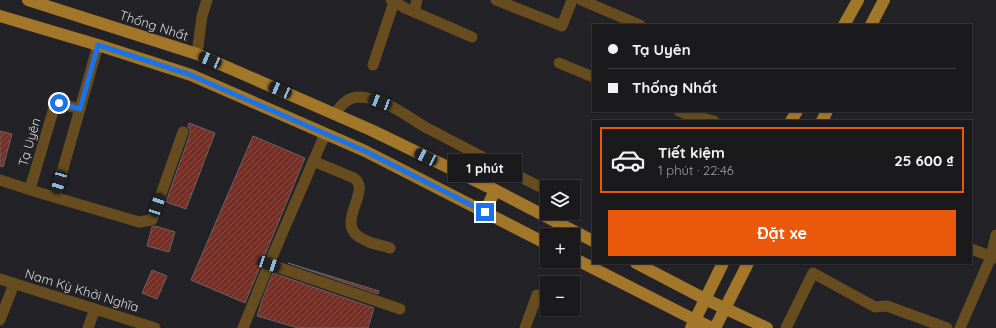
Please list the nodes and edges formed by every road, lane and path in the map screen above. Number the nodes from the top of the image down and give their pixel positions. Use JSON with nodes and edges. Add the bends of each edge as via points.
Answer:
{"nodes":[{"id":1,"x":28,"y":0,"type":"edge"},
{"id":2,"x":207,"y":0,"type":"edge"},
{"id":3,"x":417,"y":0,"type":"edge"},
{"id":4,"x":496,"y":0,"type":"edge"},
{"id":5,"x":572,"y":0,"type":"edge"},
{"id":6,"x":581,"y":0,"type":"edge"},
{"id":7,"x":858,"y":0,"type":"edge"},
{"id":8,"x":884,"y":0,"type":"edge"},
{"id":9,"x":392,"y":1,"type":"edge"},
{"id":10,"x":414,"y":12,"type":"junction"},
{"id":11,"x":0,"y":16,"type":"edge"},
{"id":12,"x":638,"y":24,"type":"edge"},
{"id":13,"x":845,"y":24,"type":"edge"},
{"id":14,"x":872,"y":24,"type":"edge"},
{"id":15,"x":472,"y":37,"type":"dead end"},
{"id":16,"x":98,"y":45,"type":"junction"},
{"id":17,"x":197,"y":54,"type":"junction"},
{"id":18,"x":559,"y":63,"type":"dead end"},
{"id":19,"x":373,"y":65,"type":"dead end"},
{"id":20,"x":191,"y":75,"type":"junction"},
{"id":21,"x":592,"y":77,"type":"edge"},
{"id":22,"x":80,"y":109,"type":"junction"},
{"id":23,"x":691,"y":113,"type":"edge"},
{"id":24,"x":335,"y":114,"type":"junction"},
{"id":25,"x":711,"y":120,"type":"edge"},
{"id":26,"x":183,"y":132,"type":"dead end"},
{"id":27,"x":325,"y":134,"type":"junction"},
{"id":28,"x":313,"y":161,"type":"junction"},
{"id":29,"x":0,"y":180,"type":"edge"},
{"id":30,"x":538,"y":186,"type":"dead end"},
{"id":31,"x":30,"y":189,"type":"junction"},
{"id":32,"x":495,"y":190,"type":"junction"},
{"id":33,"x":55,"y":197,"type":"junction"},
{"id":34,"x":485,"y":212,"type":"junction"},
{"id":35,"x":996,"y":235,"type":"edge"},
{"id":36,"x":592,"y":239,"type":"edge"},
{"id":37,"x":540,"y":240,"type":"edge"},
{"id":38,"x":390,"y":248,"type":"dead end"},
{"id":39,"x":972,"y":249,"type":"edge"},
{"id":40,"x":994,"y":258,"type":"edge"},
{"id":41,"x":580,"y":262,"type":"edge"},
{"id":42,"x":269,"y":264,"type":"junction"},
{"id":43,"x":638,"y":264,"type":"edge"},
{"id":44,"x":722,"y":264,"type":"edge"},
{"id":45,"x":747,"y":264,"type":"edge"},
{"id":46,"x":0,"y":279,"type":"edge"},
{"id":47,"x":14,"y":284,"type":"junction"},
{"id":48,"x":537,"y":296,"type":"dead end"},
{"id":49,"x":705,"y":299,"type":"junction"},
{"id":50,"x":725,"y":308,"type":"junction"},
{"id":51,"x":95,"y":309,"type":"junction"},
{"id":52,"x":400,"y":309,"type":"dead end"},
{"id":53,"x":0,"y":320,"type":"edge"},
{"id":54,"x":693,"y":324,"type":"edge"},
{"id":55,"x":88,"y":328,"type":"edge"},
{"id":56,"x":155,"y":328,"type":"edge"},
{"id":57,"x":243,"y":328,"type":"edge"},
{"id":58,"x":525,"y":328,"type":"edge"},
{"id":59,"x":714,"y":328,"type":"edge"},
{"id":60,"x":767,"y":328,"type":"edge"},
{"id":61,"x":786,"y":328,"type":"edge"},
{"id":62,"x":947,"y":328,"type":"edge"},
{"id":63,"x":960,"y":328,"type":"edge"}],
"edges":[{"from":1,"to":17,"type":"main road","name":"Thống Nhất"},
{"from":2,"to":17,"type":"street","via":[[202,16]]},
{"from":3,"to":10,"type":"street"},
{"from":4,"to":5,"type":"street","via":[[562,26]]},
{"from":6,"to":12,"type":"street"},
{"from":7,"to":13,"type":"main road"},
{"from":8,"to":14,"type":"main road"},
{"from":9,"to":10,"type":"street"},
{"from":9,"to":19,"type":"street"},
{"from":10,"to":15,"type":"street"},
{"from":11,"to":16,"type":"main road"},
{"from":16,"to":20,"type":"main road"},
{"from":16,"to":22,"type":"street"},
{"from":17,"to":20,"type":"main road"},
{"from":17,"to":24,"type":"main road","name":"Thống Nhất"},
{"from":18,"to":21,"type":"street"},
{"from":20,"to":27,"type":"main road"},
{"from":22,"to":31,"type":"street","name":"Tạ Uyên","via":[[59,103],[53,111]]},
{"from":22,"to":33,"type":"street"},
{"from":23,"to":25,"type":"street"},
{"from":24,"to":30,"type":"street","via":[[341,104],[348,100],[356,97],[371,98]]},
{"from":24,"to":32,"type":"main road","name":"Thống Nhất"},
{"from":26,"to":33,"type":"street","via":[[152,220],[139,222]]},
{"from":27,"to":28,"type":"street"},
{"from":27,"to":34,"type":"main road","via":[[365,151]]},
{"from":28,"to":38,"type":"street","via":[[357,180],[359,189],[351,228],[362,239]]},
{"from":28,"to":42,"type":"street"},
{"from":29,"to":31,"type":"street"},
{"from":31,"to":33,"type":"street"},
{"from":32,"to":34,"type":"main road"},
{"from":32,"to":36,"type":"main road","name":"Thống Nhất"},
{"from":34,"to":37,"type":"main road"},
{"from":35,"to":40,"type":"street"},
{"from":39,"to":40,"type":"street"},
{"from":40,"to":63,"type":"street"},
{"from":41,"to":54,"type":"main road"},
{"from":42,"to":52,"type":"street"},
{"from":42,"to":57,"type":"street"},
{"from":43,"to":49,"type":"main road"},
{"from":44,"to":49,"type":"main road"},
{"from":45,"to":50,"type":"main road"},
{"from":46,"to":47,"type":"street","name":"Nam Kỳ Khởi Nghĩa"},
{"from":47,"to":51,"type":"street","name":"Nam Kỳ Khởi Nghĩa"},
{"from":47,"to":53,"type":"street"},
{"from":48,"to":58,"type":"street"},
{"from":49,"to":50,"type":"main road"},
{"from":49,"to":54,"type":"main road"},
{"from":50,"to":59,"type":"main road"},
{"from":50,"to":60,"type":"main road"},
{"from":51,"to":55,"type":"street"},
{"from":51,"to":56,"type":"street","name":"Nam Kỳ Khởi Nghĩa"},
{"from":54,"to":59,"type":"main road"},
{"from":61,"to":62,"type":"street","via":[[813,273],[875,307],[887,306]]}]}
